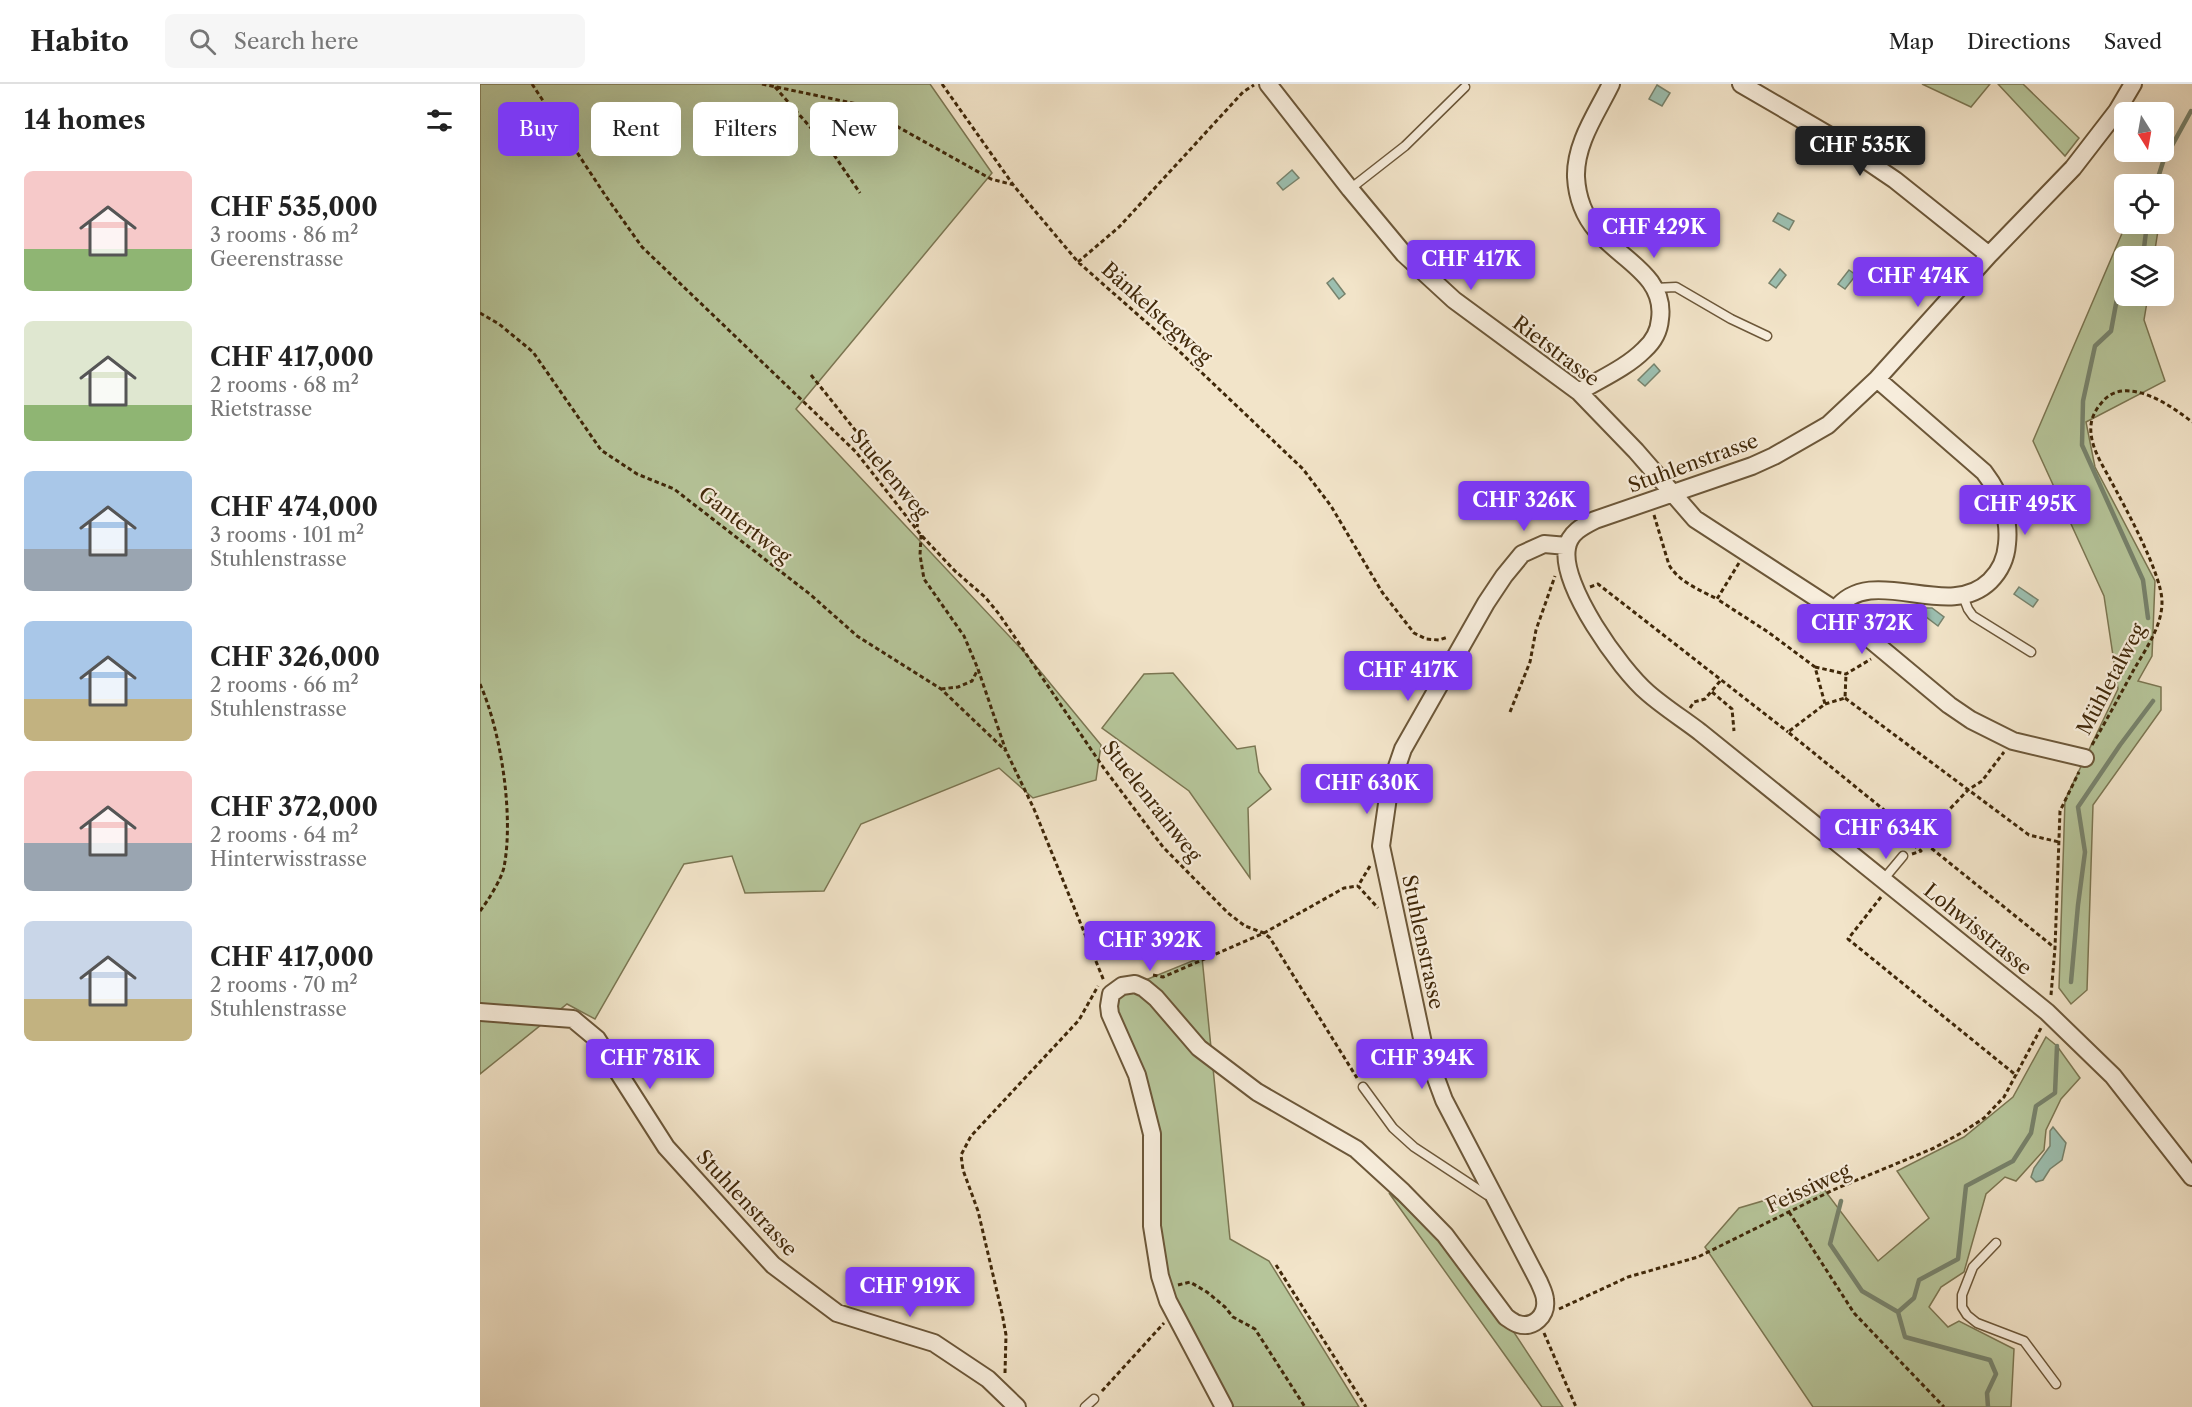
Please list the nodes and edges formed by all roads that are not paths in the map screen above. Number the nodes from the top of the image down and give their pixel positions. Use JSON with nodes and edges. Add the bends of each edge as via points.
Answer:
{"nodes":[{"id":1,"x":1268,"y":84,"type":"edge"},
{"id":2,"x":1611,"y":84,"type":"edge"},
{"id":3,"x":1741,"y":84,"type":"edge"},
{"id":4,"x":2133,"y":84,"type":"edge"},
{"id":5,"x":1465,"y":87,"type":"dead end"},
{"id":6,"x":1350,"y":189,"type":"junction"},
{"id":7,"x":1989,"y":255,"type":"junction"},
{"id":8,"x":1655,"y":288,"type":"junction"},
{"id":9,"x":1767,"y":336,"type":"dead end"},
{"id":10,"x":1877,"y":379,"type":"junction"},
{"id":11,"x":1579,"y":392,"type":"junction"},
{"id":12,"x":1673,"y":493,"type":"junction"},
{"id":13,"x":1566,"y":553,"type":"junction"},
{"id":14,"x":1963,"y":596,"type":"junction"},
{"id":15,"x":1835,"y":610,"type":"junction"},
{"id":16,"x":2031,"y":652,"type":"dead end"},
{"id":17,"x":2085,"y":758,"type":"road end"},
{"id":18,"x":1903,"y":856,"type":"dead end"},
{"id":19,"x":1888,"y":884,"type":"junction"},
{"id":20,"x":480,"y":1012,"type":"edge"},
{"id":21,"x":1363,"y":1087,"type":"road end"},
{"id":22,"x":2192,"y":1177,"type":"edge"},
{"id":23,"x":1492,"y":1193,"type":"junction"},
{"id":24,"x":1996,"y":1244,"type":"dead end"},
{"id":25,"x":2055,"y":1384,"type":"dead end"},
{"id":26,"x":1094,"y":1400,"type":"road end"},
{"id":27,"x":1017,"y":1407,"type":"edge"},
{"id":28,"x":1085,"y":1407,"type":"edge"},
{"id":29,"x":1224,"y":1407,"type":"edge"}],
"edges":[{"from":1,"to":6,"type":"street","name":"Rietstrasse"},
{"from":2,"to":8,"type":"street","via":[[1577,158],[1579,196],[1596,231],[1646,275]]},
{"from":3,"to":7,"type":"street","via":[[1895,180]]},
{"from":4,"to":7,"type":"street","name":"Stuhlenstrasse","via":[[2073,168]]},
{"from":5,"to":6,"type":"lane","via":[[1405,146]]},
{"from":6,"to":11,"type":"street","name":"Rietstrasse","via":[[1404,254],[1454,300]]},
{"from":7,"to":10,"type":"street","name":"Stuhlenstrasse"},
{"from":8,"to":9,"type":"lane","via":[[1676,287]]},
{"from":8,"to":11,"type":"street","via":[[1661,316],[1654,338],[1636,357]]},
{"from":10,"to":12,"type":"street","name":"Stuhlenstrasse","via":[[1843,413],[1812,436],[1774,456]]},
{"from":10,"to":14,"type":"street","via":[[1984,472],[1997,489],[2009,530],[2007,550],[1999,572],[1983,588]]},
{"from":11,"to":12,"type":"street","name":"Rietstrasse"},
{"from":12,"to":13,"type":"street","name":"Stuhlenstrasse","via":[[1595,520],[1573,534]]},
{"from":12,"to":15,"type":"street","name":"Rietstrasse","via":[[1695,519]]},
{"from":13,"to":19,"type":"street","name":"Lohwisstrasse","via":[[1577,592],[1606,644],[1647,693]]},
{"from":13,"to":23,"type":"street","name":"Stuhlenstrasse","via":[[1544,544],[1522,554],[1467,633],[1403,749],[1389,790],[1382,846],[1423,1043],[1444,1100]]},
{"from":14,"to":15,"type":"street","via":[[1871,590],[1846,599]]},
{"from":14,"to":16,"type":"lane","via":[[1973,616]]},
{"from":15,"to":17,"type":"street","name":"Rietstrasse","via":[[1964,715],[2013,741]]},
{"from":18,"to":19,"type":"lane"},
{"from":19,"to":22,"type":"street","name":"Lohwisstrasse","via":[[2047,1012],[2113,1076]]},
{"from":20,"to":27,"type":"street","name":"Stuhlenstrasse","via":[[573,1019],[597,1039],[666,1147],[773,1265],[837,1313],[934,1343],[972,1367]]},
{"from":21,"to":23,"type":"lane","via":[[1393,1128],[1414,1147],[1487,1195]]},
{"from":23,"to":29,"type":"street","name":"Stuhlenstrasse","via":[[1545,1300],[1541,1316],[1529,1325],[1506,1317],[1445,1235],[1356,1149],[1257,1092],[1199,1048],[1144,988],[1135,984],[1108,988],[1110,1014],[1137,1075],[1152,1134],[1152,1226],[1160,1276],[1168,1301]]},
{"from":24,"to":25,"type":"lane","via":[[1973,1267],[1962,1295],[1962,1307],[1977,1323],[2024,1341]]},
{"from":26,"to":28,"type":"lane"}]}
